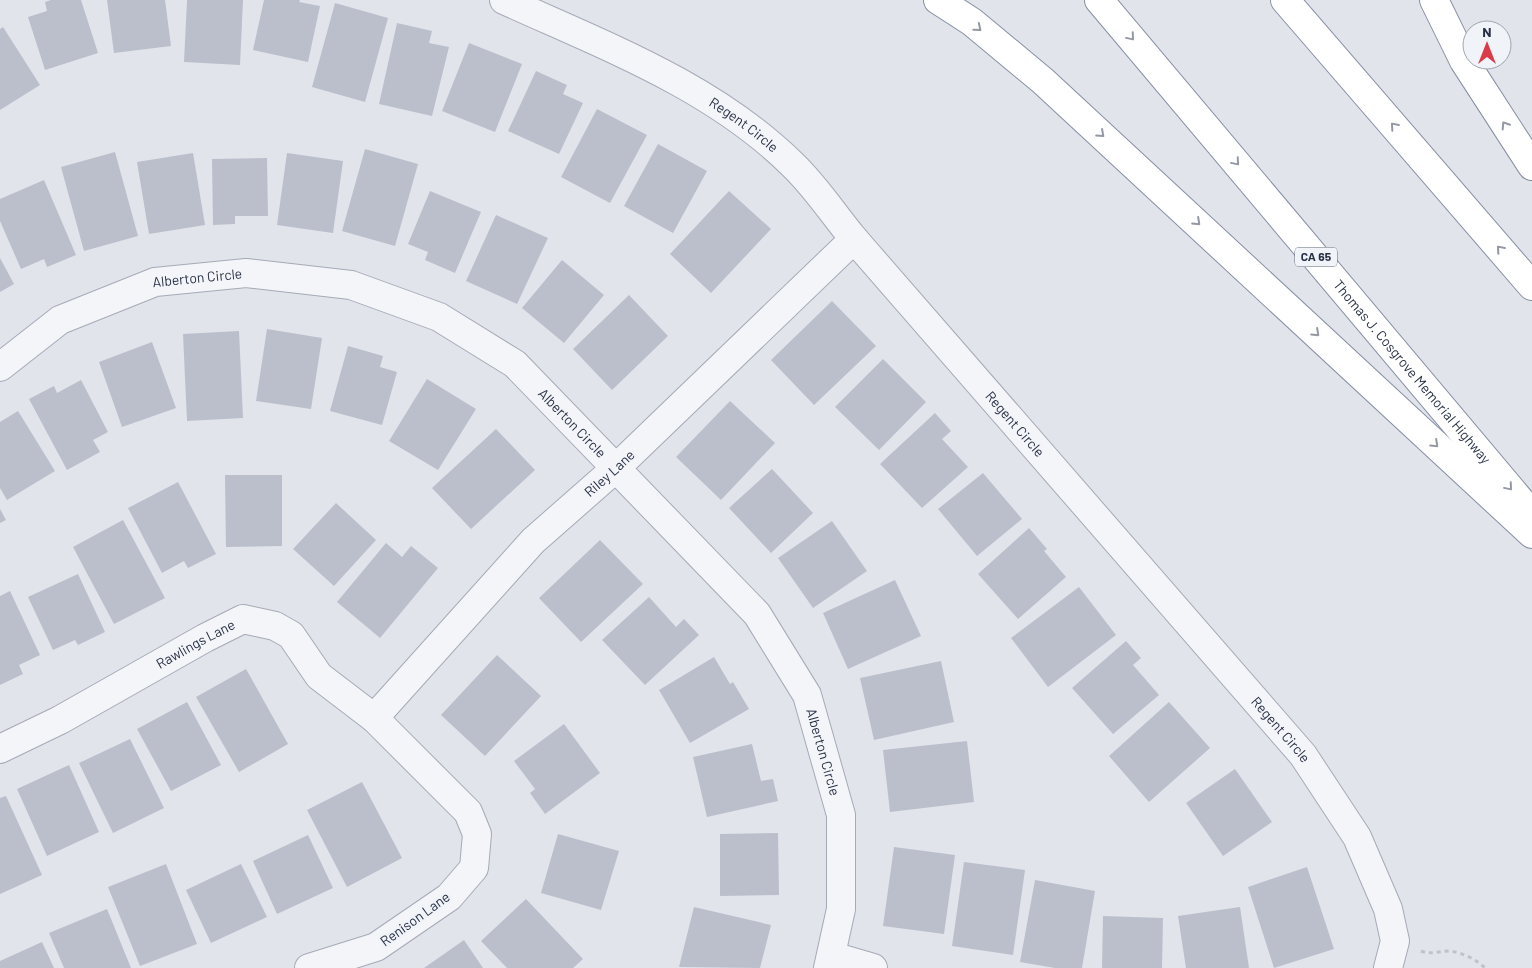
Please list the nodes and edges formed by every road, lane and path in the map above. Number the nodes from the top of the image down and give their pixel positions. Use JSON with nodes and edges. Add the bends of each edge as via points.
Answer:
{"nodes":[{"id":1,"x":504,"y":0,"type":"edge"},
{"id":2,"x":938,"y":0,"type":"edge"},
{"id":3,"x":1100,"y":0,"type":"edge"},
{"id":4,"x":1285,"y":0,"type":"edge"},
{"id":5,"x":1434,"y":0,"type":"edge"},
{"id":6,"x":1532,"y":166,"type":"edge"},
{"id":7,"x":854,"y":239,"type":"junction"},
{"id":8,"x":1532,"y":286,"type":"edge"},
{"id":9,"x":0,"y":366,"type":"edge"},
{"id":10,"x":616,"y":468,"type":"junction"},
{"id":11,"x":1532,"y":515,"type":"edge"},
{"id":12,"x":1532,"y":534,"type":"edge"},
{"id":13,"x":374,"y":718,"type":"junction"},
{"id":14,"x":0,"y":748,"type":"edge"},
{"id":15,"x":1395,"y":941,"type":"junction"},
{"id":16,"x":830,"y":962,"type":"edge"},
{"id":17,"x":309,"y":968,"type":"edge"},
{"id":18,"x":873,"y":968,"type":"edge"},
{"id":19,"x":1388,"y":968,"type":"edge"},
{"id":20,"x":1485,"y":968,"type":"edge"}],
"edges":[{"from":1,"to":7,"type":"street","name":"Regent Circle","via":[[642,62],[721,106],[794,166]]},
{"from":2,"to":12,"type":"highway","one_way":true,"via":[[972,22],[1043,81]]},
{"from":3,"to":11,"type":"highway","name":"Thomas J. Cosgrove Memorial Highway","number":"CA 65","one_way":true},
{"from":8,"to":4,"type":"highway","one_way":true},
{"from":6,"to":5,"type":"highway","one_way":true,"via":[[1464,60]]},
{"from":7,"to":10,"type":"street","name":"Riley Lane"},
{"from":7,"to":15,"type":"street","name":"Regent Circle","via":[[1303,755],[1357,837],[1388,909]]},
{"from":9,"to":10,"type":"street","name":"Alberton Circle","via":[[60,320],[154,282],[246,273],[351,286],[439,317],[515,364]]},
{"from":10,"to":13,"type":"street","name":"Riley Lane","via":[[534,540]]},
{"from":10,"to":16,"type":"street","name":"Alberton Circle","via":[[756,614],[807,695],[841,815],[841,909]]},
{"from":13,"to":14,"type":"street","name":"Rawlings Lane","via":[[319,676],[291,635],[275,626],[243,619],[60,720]]},
{"from":13,"to":17,"type":"street","name":"Renison Lane","via":[[468,812],[477,834],[474,868],[449,896],[376,947]]},
{"from":15,"to":19,"type":"street","name":"Regent Circle"},
{"from":15,"to":20,"type":"path","via":[[1428,954],[1450,951],[1465,955]]},
{"from":16,"to":18,"type":"street"}]}
